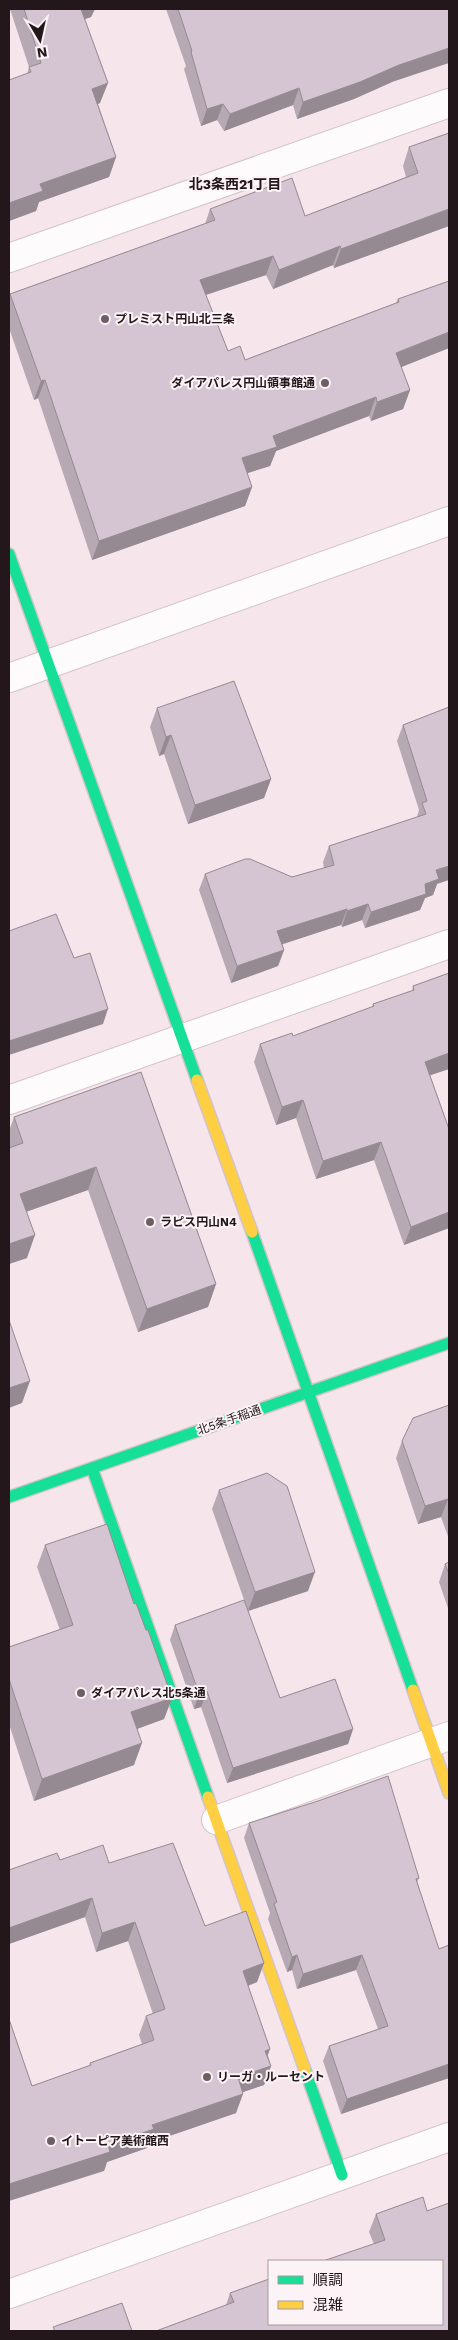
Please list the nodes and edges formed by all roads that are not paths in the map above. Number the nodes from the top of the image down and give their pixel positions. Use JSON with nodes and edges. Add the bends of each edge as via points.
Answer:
{"nodes":[{"id":1,"x":449,"y":103,"type":"edge"},
{"id":2,"x":9,"y":258,"type":"edge"},
{"id":3,"x":449,"y":521,"type":"edge"},
{"id":4,"x":9,"y":554,"type":"edge"},
{"id":5,"x":48,"y":664,"type":"junction"},
{"id":6,"x":9,"y":678,"type":"edge"},
{"id":7,"x":449,"y":944,"type":"edge"},
{"id":8,"x":182,"y":1040,"type":"junction"},
{"id":9,"x":9,"y":1100,"type":"edge"},
{"id":10,"x":449,"y":1343,"type":"edge"},
{"id":11,"x":309,"y":1392,"type":"junction"},
{"id":12,"x":92,"y":1468,"type":"junction"},
{"id":13,"x":9,"y":1497,"type":"edge"},
{"id":14,"x":440,"y":1739,"type":"edge"},
{"id":15,"x":449,"y":1794,"type":"edge"},
{"id":16,"x":216,"y":1820,"type":"junction"},
{"id":17,"x":449,"y":2137,"type":"edge"},
{"id":18,"x":342,"y":2175,"type":"junction"},
{"id":19,"x":9,"y":2294,"type":"edge"}],
"edges":[{"from":1,"to":2,"type":"street"},
{"from":3,"to":5,"type":"street"},
{"from":4,"to":5,"type":"street"},
{"from":5,"to":6,"type":"street"},
{"from":5,"to":8,"type":"street"},
{"from":7,"to":8,"type":"street"},
{"from":8,"to":9,"type":"street"},
{"from":8,"to":11,"type":"street"},
{"from":10,"to":11,"type":"street","name":"北5条手稲通"},
{"from":11,"to":12,"type":"street","name":"北5条手稲通"},
{"from":11,"to":14,"type":"street"},
{"from":12,"to":13,"type":"street","name":"北5条手稲通"},
{"from":12,"to":16,"type":"street"},
{"from":14,"to":15,"type":"street"},
{"from":14,"to":16,"type":"street"},
{"from":16,"to":18,"type":"street"},
{"from":17,"to":18,"type":"street"},
{"from":18,"to":19,"type":"street"}]}
